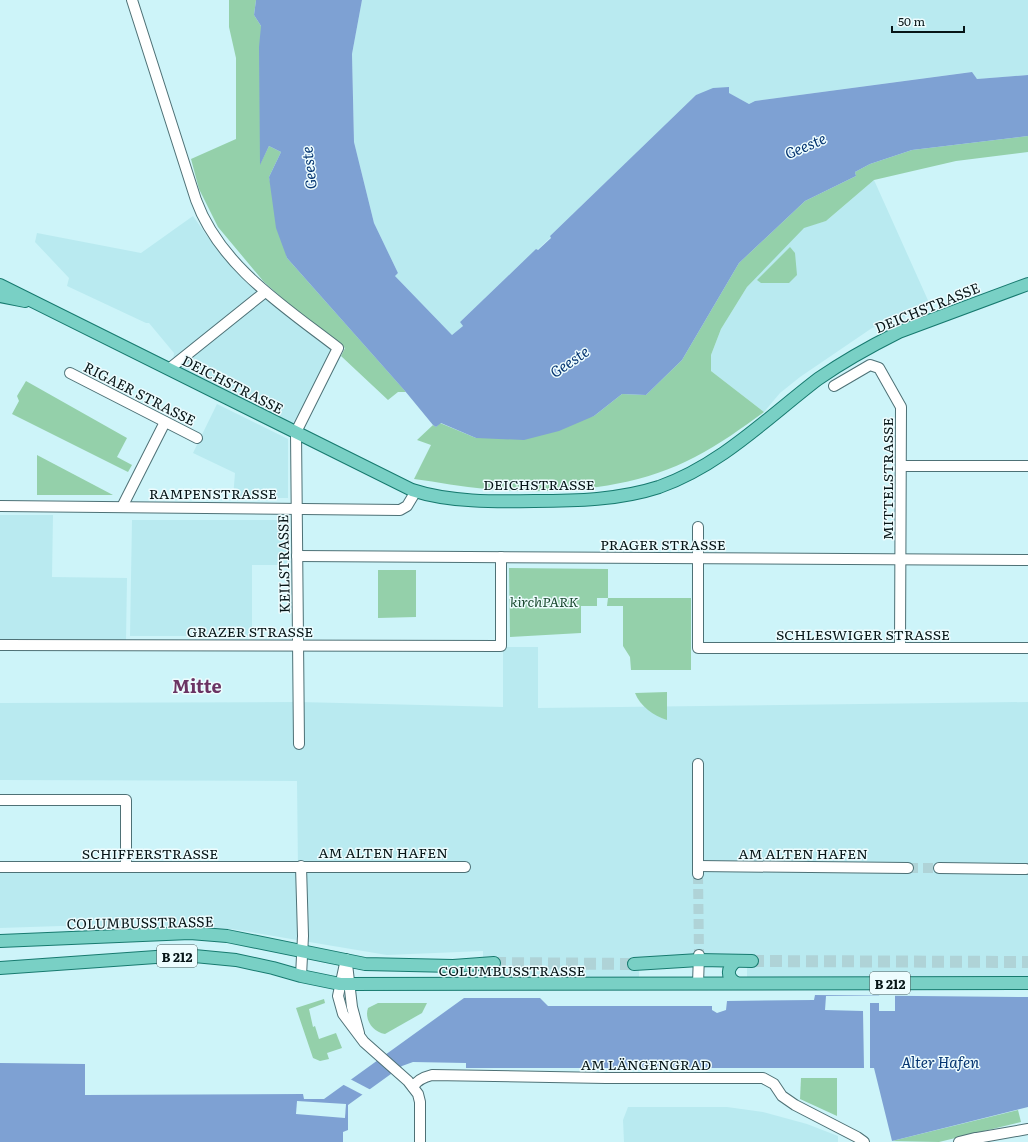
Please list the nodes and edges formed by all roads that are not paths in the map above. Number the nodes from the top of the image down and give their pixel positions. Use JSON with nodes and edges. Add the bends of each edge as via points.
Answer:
{"nodes":[{"id":1,"x":132,"y":0,"type":"edge"},
{"id":2,"x":1028,"y":284,"type":"edge"},
{"id":3,"x":0,"y":285,"type":"edge"},
{"id":4,"x":265,"y":292,"type":"junction"},
{"id":5,"x":0,"y":296,"type":"edge"},
{"id":6,"x":38,"y":303,"type":"junction"},
{"id":7,"x":169,"y":368,"type":"junction"},
{"id":8,"x":70,"y":373,"type":"dead end"},
{"id":9,"x":834,"y":386,"type":"dead end"},
{"id":10,"x":165,"y":422,"type":"junction"},
{"id":11,"x":296,"y":432,"type":"junction"},
{"id":12,"x":197,"y":438,"type":"dead end"},
{"id":13,"x":901,"y":466,"type":"junction"},
{"id":14,"x":1028,"y":466,"type":"edge"},
{"id":15,"x":416,"y":491,"type":"junction"},
{"id":16,"x":0,"y":506,"type":"edge"},
{"id":17,"x":122,"y":507,"type":"junction"},
{"id":18,"x":297,"y":508,"type":"junction"},
{"id":19,"x":698,"y":527,"type":"dead end"},
{"id":20,"x":297,"y":556,"type":"junction"},
{"id":21,"x":501,"y":557,"type":"junction"},
{"id":22,"x":698,"y":559,"type":"junction"},
{"id":23,"x":902,"y":560,"type":"junction"},
{"id":24,"x":1028,"y":560,"type":"edge"},
{"id":25,"x":0,"y":645,"type":"edge"},
{"id":26,"x":298,"y":645,"type":"junction"},
{"id":27,"x":900,"y":647,"type":"junction"},
{"id":28,"x":1028,"y":648,"type":"edge"},
{"id":29,"x":299,"y":744,"type":"dead end"},
{"id":30,"x":698,"y":764,"type":"dead end"},
{"id":31,"x":0,"y":800,"type":"edge"},
{"id":32,"x":126,"y":866,"type":"junction"},
{"id":33,"x":301,"y":866,"type":"junction"},
{"id":34,"x":0,"y":867,"type":"edge"},
{"id":35,"x":465,"y":867,"type":"dead end"},
{"id":36,"x":908,"y":868,"type":"tunnel mouth"},
{"id":37,"x":939,"y":868,"type":"tunnel mouth"},
{"id":38,"x":1026,"y":869,"type":"dead end"},
{"id":39,"x":0,"y":941,"type":"edge"},
{"id":40,"x":303,"y":951,"type":"junction"},
{"id":41,"x":699,"y":958,"type":"junction"},
{"id":42,"x":346,"y":959,"type":"junction"},
{"id":43,"x":736,"y":961,"type":"junction"},
{"id":44,"x":752,"y":961,"type":"tunnel mouth"},
{"id":45,"x":494,"y":963,"type":"tunnel mouth"},
{"id":46,"x":634,"y":964,"type":"tunnel mouth"},
{"id":47,"x":0,"y":968,"type":"edge"},
{"id":48,"x":301,"y":976,"type":"junction"},
{"id":49,"x":698,"y":983,"type":"junction"},
{"id":50,"x":736,"y":983,"type":"junction"},
{"id":51,"x":1028,"y":983,"type":"edge"},
{"id":52,"x":345,"y":984,"type":"junction"},
{"id":53,"x":413,"y":1087,"type":"junction"},
{"id":54,"x":1028,"y":1129,"type":"edge"},
{"id":55,"x":974,"y":1140,"type":"edge"},
{"id":56,"x":420,"y":1142,"type":"edge"},
{"id":57,"x":864,"y":1142,"type":"edge"},
{"id":58,"x":959,"y":1142,"type":"edge"}],
"edges":[{"from":1,"to":4,"type":"street","via":[[202,216],[213,235],[253,282]]},
{"from":2,"to":15,"type":"main road","name":"DEICHSTRASSE","via":[[882,340],[819,379],[705,466],[659,487],[587,501],[524,502],[436,497]]},
{"from":3,"to":6,"type":"main road","name":"DEICHSTRASSE"},
{"from":4,"to":7,"type":"street"},
{"from":4,"to":11,"type":"street","via":[[338,348]]},
{"from":5,"to":6,"type":"main road","name":"DEICHSTRASSE"},
{"from":6,"to":7,"type":"main road","name":"DEICHSTRASSE"},
{"from":7,"to":11,"type":"main road","name":"DEICHSTRASSE"},
{"from":8,"to":10,"type":"street","name":"RIGAER STRASSE"},
{"from":9,"to":13,"type":"street","name":"MITTELSTRASSE","via":[[870,365],[879,368],[901,407]]},
{"from":10,"to":12,"type":"street","name":"RIGAER STRASSE"},
{"from":10,"to":17,"type":"street"},
{"from":11,"to":15,"type":"main road","name":"DEICHSTRASSE"},
{"from":11,"to":18,"type":"street","name":"KEILSTRASSE"},
{"from":13,"to":14,"type":"street"},
{"from":13,"to":23,"type":"street","name":"MITTELSTRASSE"},
{"from":15,"to":18,"type":"street","name":"RAMPENSTRASSE","via":[[407,506],[400,510]]},
{"from":16,"to":17,"type":"street","name":"RAMPENSTRASSE"},
{"from":17,"to":18,"type":"street","name":"RAMPENSTRASSE"},
{"from":18,"to":20,"type":"street","name":"KEILSTRASSE"},
{"from":19,"to":22,"type":"street"},
{"from":20,"to":21,"type":"street","name":"PRAGER STRASSE"},
{"from":20,"to":26,"type":"street","name":"KEILSTRASSE"},
{"from":21,"to":22,"type":"street","name":"PRAGER STRASSE"},
{"from":21,"to":26,"type":"street","name":"GRAZER STRASSE","via":[[501,646]]},
{"from":22,"to":23,"type":"street","name":"PRAGER STRASSE"},
{"from":22,"to":27,"type":"street","name":"SCHLESWIGER STRASSE","via":[[698,648]]},
{"from":23,"to":24,"type":"street","name":"PRAGER STRASSE"},
{"from":23,"to":27,"type":"street","name":"MITTELSTRASSE"},
{"from":25,"to":26,"type":"street","name":"GRAZER STRASSE"},
{"from":26,"to":29,"type":"street","name":"KEILSTRASSE"},
{"from":27,"to":28,"type":"street","name":"SCHLESWIGER STRASSE"},
{"from":30,"to":36,"type":"street","name":"AM ALTEN HAFEN","via":[[698,870]]},
{"from":31,"to":32,"type":"street","via":[[126,800]]},
{"from":32,"to":33,"type":"street","name":"SCHIFFERSTRASSE"},
{"from":32,"to":34,"type":"street","name":"SCHIFFERSTRASSE"},
{"from":33,"to":35,"type":"street","name":"AM ALTEN HAFEN"},
{"from":33,"to":40,"type":"street"},
{"from":37,"to":38,"type":"street"},
{"from":39,"to":40,"type":"main road","name":"COLUMBUSSTRASSE","number":"B 212","via":[[190,933],[227,936]]},
{"from":40,"to":42,"type":"main road","name":"COLUMBUSSTRASSE","number":"B 212"},
{"from":40,"to":48,"type":"street"},
{"from":41,"to":43,"type":"main road"},
{"from":41,"to":46,"type":"main road"},
{"from":41,"to":49,"type":"street"},
{"from":42,"to":45,"type":"main road","name":"COLUMBUSSTRASSE","number":"B 212","via":[[365,964],[413,966]]},
{"from":42,"to":52,"type":"street"},
{"from":43,"to":44,"type":"main road"},
{"from":43,"to":50,"type":"main road","via":[[728,972]]},
{"from":47,"to":48,"type":"main road","name":"COLUMBUSSTRASSE","number":"B 212","via":[[184,955],[236,960]]},
{"from":48,"to":52,"type":"main road","name":"COLUMBUSSTRASSE","number":"B 212"},
{"from":49,"to":50,"type":"main road","name":"COLUMBUSSTRASSE","number":"B 212"},
{"from":49,"to":52,"type":"main road","name":"COLUMBUSSTRASSE","number":"B 212"},
{"from":50,"to":51,"type":"main road","name":"COLUMBUSSTRASSE","number":"B 212"},
{"from":52,"to":53,"type":"street","via":[[338,996],[343,1014],[361,1038]]},
{"from":53,"to":56,"type":"street","via":[[420,1102]]},
{"from":53,"to":57,"type":"street","name":"AM LÄNGENGRAD","via":[[424,1077],[432,1075],[763,1078],[774,1084],[782,1096],[795,1105]]},
{"from":54,"to":55,"type":"street"},
{"from":55,"to":58,"type":"street"}]}
